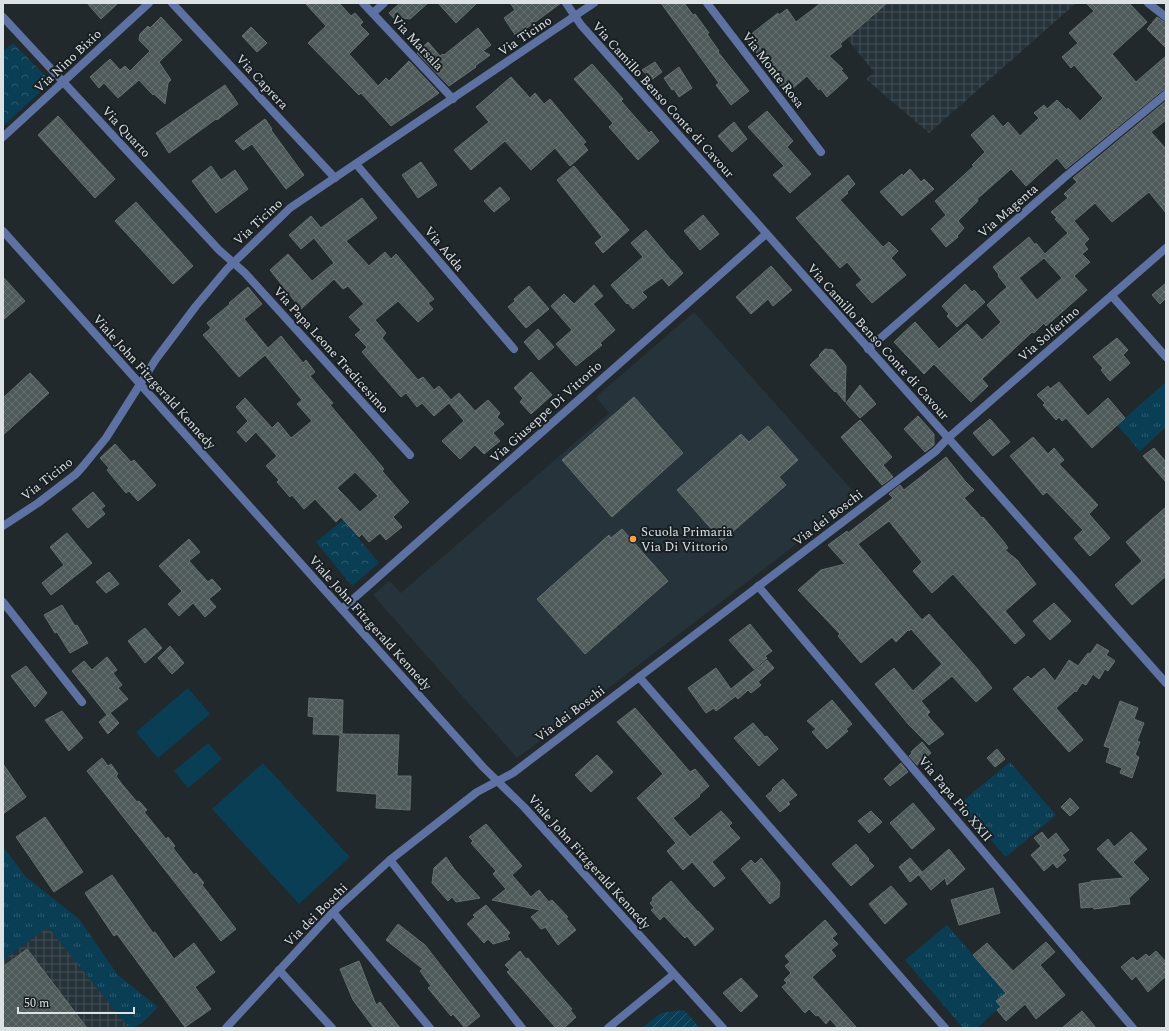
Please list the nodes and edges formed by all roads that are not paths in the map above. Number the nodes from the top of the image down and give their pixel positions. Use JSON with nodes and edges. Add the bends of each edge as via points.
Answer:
{"nodes":[{"id":1,"x":149,"y":3,"type":"edge"},
{"id":2,"x":172,"y":3,"type":"edge"},
{"id":3,"x":363,"y":3,"type":"edge"},
{"id":4,"x":384,"y":3,"type":"edge"},
{"id":5,"x":566,"y":3,"type":"edge"},
{"id":6,"x":594,"y":3,"type":"edge"},
{"id":7,"x":706,"y":3,"type":"edge"},
{"id":8,"x":1148,"y":3,"type":"edge"},
{"id":9,"x":373,"y":13,"type":"junction"},
{"id":10,"x":575,"y":16,"type":"junction"},
{"id":11,"x":3,"y":17,"type":"edge"},
{"id":12,"x":1166,"y":17,"type":"edge"},
{"id":13,"x":63,"y":82,"type":"junction"},
{"id":14,"x":1166,"y":94,"type":"edge"},
{"id":15,"x":453,"y":99,"type":"junction"},
{"id":16,"x":3,"y":137,"type":"edge"},
{"id":17,"x":821,"y":152,"type":"dead end"},
{"id":18,"x":356,"y":164,"type":"junction"},
{"id":19,"x":335,"y":178,"type":"junction"},
{"id":20,"x":3,"y":231,"type":"edge"},
{"id":21,"x":766,"y":234,"type":"junction"},
{"id":22,"x":1166,"y":248,"type":"edge"},
{"id":23,"x":233,"y":262,"type":"junction"},
{"id":24,"x":1112,"y":296,"type":"junction"},
{"id":25,"x":514,"y":349,"type":"dead end"},
{"id":26,"x":868,"y":349,"type":"junction"},
{"id":27,"x":1166,"y":357,"type":"edge"},
{"id":28,"x":139,"y":384,"type":"junction"},
{"id":29,"x":948,"y":438,"type":"junction"},
{"id":30,"x":410,"y":455,"type":"dead end"},
{"id":31,"x":3,"y":526,"type":"edge"},
{"id":32,"x":758,"y":586,"type":"junction"},
{"id":33,"x":3,"y":602,"type":"edge"},
{"id":34,"x":342,"y":609,"type":"junction"},
{"id":35,"x":639,"y":677,"type":"junction"},
{"id":36,"x":1166,"y":683,"type":"edge"},
{"id":37,"x":82,"y":702,"type":"dead end"},
{"id":38,"x":498,"y":781,"type":"junction"},
{"id":39,"x":390,"y":860,"type":"junction"},
{"id":40,"x":333,"y":912,"type":"junction"},
{"id":41,"x":279,"y":970,"type":"junction"},
{"id":42,"x":674,"y":974,"type":"junction"},
{"id":43,"x":226,"y":1028,"type":"edge"},
{"id":44,"x":332,"y":1028,"type":"edge"},
{"id":45,"x":430,"y":1028,"type":"edge"},
{"id":46,"x":522,"y":1028,"type":"edge"},
{"id":47,"x":608,"y":1028,"type":"edge"},
{"id":48,"x":723,"y":1028,"type":"edge"},
{"id":49,"x":945,"y":1028,"type":"edge"},
{"id":50,"x":1133,"y":1028,"type":"edge"}],
"edges":[{"from":1,"to":13,"type":"street","name":"Via Nino Bixio"},
{"from":2,"to":19,"type":"street","name":"Via Caprera"},
{"from":3,"to":9,"type":"street","name":"Via Marsala"},
{"from":4,"to":9,"type":"street"},
{"from":5,"to":10,"type":"street","name":"Via Camillo Benso Conte di Cavour"},
{"from":6,"to":10,"type":"street","name":"Via Ticino"},
{"from":7,"to":17,"type":"street","name":"Via Monte Rosa"},
{"from":8,"to":12,"type":"street"},
{"from":9,"to":15,"type":"street","name":"Via Marsala"},
{"from":10,"to":15,"type":"street","name":"Via Ticino"},
{"from":10,"to":21,"type":"street","name":"Via Camillo Benso Conte di Cavour"},
{"from":11,"to":13,"type":"street","name":"Via Quarto"},
{"from":13,"to":16,"type":"street","name":"Via Nino Bixio"},
{"from":13,"to":23,"type":"street","name":"Via Quarto"},
{"from":14,"to":26,"type":"street","name":"Via Magenta","via":[[1065,177]]},
{"from":15,"to":18,"type":"street","name":"Via Ticino"},
{"from":18,"to":19,"type":"street","name":"Via Ticino"},
{"from":18,"to":25,"type":"street","name":"Via Adda"},
{"from":19,"to":23,"type":"street","name":"Via Ticino","via":[[290,208]]},
{"from":20,"to":28,"type":"street","name":"Viale John Fitzgerald Kennedy"},
{"from":21,"to":26,"type":"street","name":"Via Camillo Benso Conte di Cavour"},
{"from":21,"to":34,"type":"street","name":"Via Giuseppe Di Vittorio"},
{"from":22,"to":24,"type":"street","name":"Via Solferino"},
{"from":23,"to":28,"type":"street","name":"Via Ticino","via":[[187,317]]},
{"from":23,"to":30,"type":"street","name":"Via Papa Leone Tredicesimo"},
{"from":24,"to":27,"type":"street"},
{"from":24,"to":29,"type":"street","name":"Via Solferino"},
{"from":26,"to":29,"type":"street","name":"Via Camillo Benso Conte di Cavour"},
{"from":28,"to":31,"type":"street","name":"Via Ticino","via":[[106,438],[84,465],[38,503]]},
{"from":28,"to":34,"type":"street","name":"Viale John Fitzgerald Kennedy"},
{"from":29,"to":32,"type":"street","name":"Via dei Boschi","via":[[936,451]]},
{"from":29,"to":36,"type":"street","name":"Via Camillo Benso Conte di Cavour"},
{"from":32,"to":35,"type":"street","name":"Via dei Boschi"},
{"from":32,"to":50,"type":"street","name":"Via Papa Pio XXII"},
{"from":33,"to":37,"type":"street"},
{"from":34,"to":38,"type":"street","name":"Viale John Fitzgerald Kennedy"},
{"from":35,"to":38,"type":"street","name":"Via dei Boschi","via":[[513,773]]},
{"from":35,"to":49,"type":"street"},
{"from":38,"to":39,"type":"street","name":"Via dei Boschi","via":[[477,792]]},
{"from":38,"to":42,"type":"street","name":"Viale John Fitzgerald Kennedy"},
{"from":39,"to":40,"type":"street","name":"Via dei Boschi"},
{"from":39,"to":46,"type":"street"},
{"from":40,"to":41,"type":"street","name":"Via dei Boschi"},
{"from":40,"to":45,"type":"street"},
{"from":41,"to":43,"type":"street","name":"Via dei Boschi"},
{"from":41,"to":44,"type":"street"},
{"from":42,"to":47,"type":"street"},
{"from":42,"to":48,"type":"street","name":"Viale John Fitzgerald Kennedy"}]}
